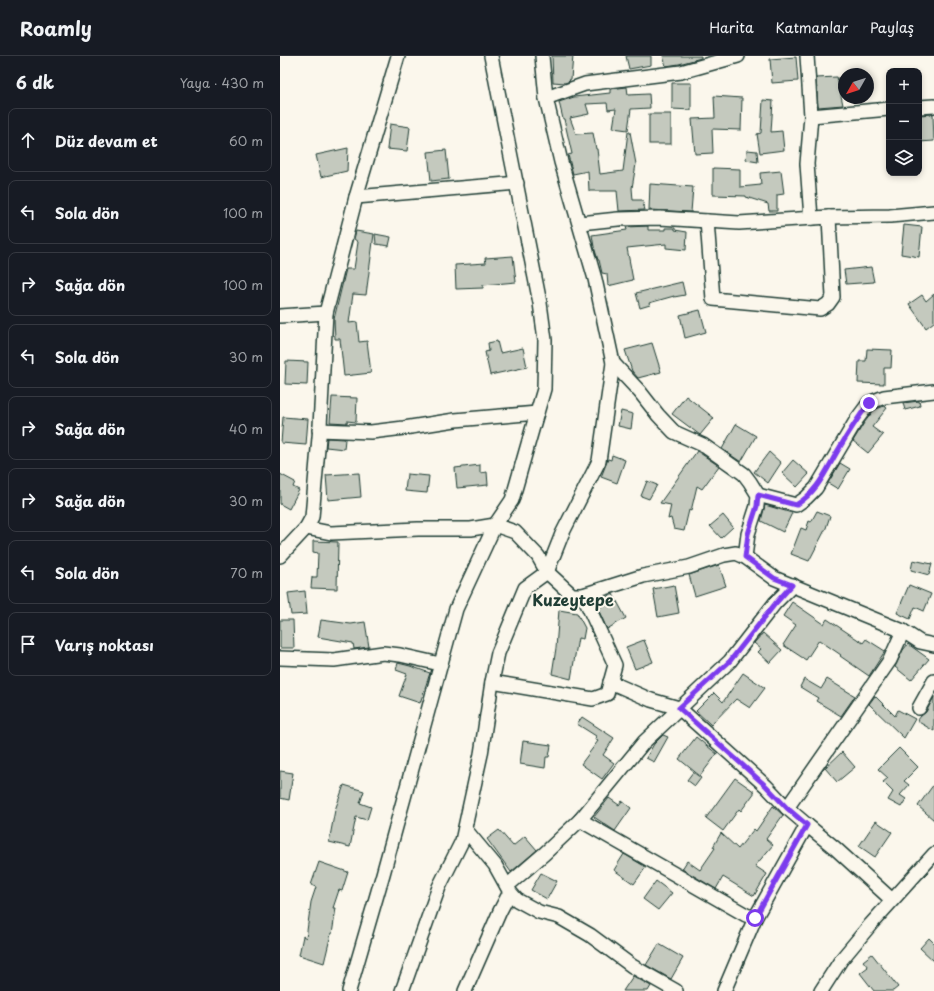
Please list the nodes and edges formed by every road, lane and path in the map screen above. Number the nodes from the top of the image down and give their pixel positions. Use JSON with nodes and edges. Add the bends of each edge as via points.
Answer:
{"nodes":[{"id":1,"x":398,"y":56,"type":"edge"},
{"id":2,"x":491,"y":56,"type":"edge"},
{"id":3,"x":542,"y":56,"type":"edge"},
{"id":4,"x":738,"y":56,"type":"edge"},
{"id":5,"x":807,"y":56,"type":"edge"},
{"id":6,"x":546,"y":98,"type":"junction"},
{"id":7,"x":934,"y":106,"type":"edge"},
{"id":8,"x":922,"y":107,"type":"edge"},
{"id":9,"x":886,"y":109,"type":"edge"},
{"id":10,"x":811,"y":116,"type":"junction"},
{"id":11,"x":517,"y":183,"type":"junction"},
{"id":12,"x":356,"y":197,"type":"junction"},
{"id":13,"x":934,"y":212,"type":"edge"},
{"id":14,"x":829,"y":217,"type":"junction"},
{"id":15,"x":811,"y":218,"type":"junction"},
{"id":16,"x":706,"y":221,"type":"junction"},
{"id":17,"x":580,"y":223,"type":"junction"},
{"id":18,"x":326,"y":313,"type":"junction"},
{"id":19,"x":280,"y":316,"type":"edge"},
{"id":20,"x":613,"y":363,"type":"junction"},
{"id":21,"x":934,"y":391,"type":"edge"},
{"id":22,"x":537,"y":413,"type":"junction"},
{"id":23,"x":319,"y":430,"type":"junction"},
{"id":24,"x":758,"y":495,"type":"junction"},
{"id":25,"x":495,"y":525,"type":"junction"},
{"id":26,"x":306,"y":528,"type":"junction"},
{"id":27,"x":280,"y":556,"type":"edge"},
{"id":28,"x":745,"y":557,"type":"junction"},
{"id":29,"x":547,"y":572,"type":"junction"},
{"id":30,"x":792,"y":585,"type":"junction"},
{"id":31,"x":583,"y":595,"type":"junction"},
{"id":32,"x":903,"y":631,"type":"junction"},
{"id":33,"x":934,"y":646,"type":"edge"},
{"id":34,"x":280,"y":658,"type":"edge"},
{"id":35,"x":440,"y":664,"type":"junction"},
{"id":36,"x":934,"y":681,"type":"edge"},
{"id":37,"x":492,"y":682,"type":"junction"},
{"id":38,"x":610,"y":682,"type":"junction"},
{"id":39,"x":679,"y":708,"type":"junction"},
{"id":40,"x":919,"y":708,"type":"dead end"},
{"id":41,"x":787,"y":808,"type":"junction"},
{"id":42,"x":580,"y":820,"type":"junction"},
{"id":43,"x":807,"y":825,"type":"junction"},
{"id":44,"x":465,"y":829,"type":"junction"},
{"id":45,"x":934,"y":854,"type":"edge"},
{"id":46,"x":508,"y":889,"type":"junction"},
{"id":47,"x":892,"y":900,"type":"junction"},
{"id":48,"x":755,"y":918,"type":"junction"},
{"id":49,"x":349,"y":991,"type":"edge"},
{"id":50,"x":402,"y":991,"type":"edge"},
{"id":51,"x":465,"y":991,"type":"edge"},
{"id":52,"x":676,"y":991,"type":"edge"},
{"id":53,"x":724,"y":991,"type":"edge"},
{"id":54,"x":821,"y":991,"type":"edge"}],
"edges":[{"from":1,"to":12,"type":"street"},
{"from":2,"to":11,"type":"street"},
{"from":3,"to":6,"type":"street"},
{"from":4,"to":6,"type":"street","via":[[681,72],[585,84]]},
{"from":5,"to":10,"type":"street"},
{"from":6,"to":17,"type":"street","via":[[561,162]]},
{"from":7,"to":8,"type":"street"},
{"from":9,"to":10,"type":"street"},
{"from":10,"to":15,"type":"street","via":[[807,164]]},
{"from":11,"to":12,"type":"street"},
{"from":11,"to":22,"type":"street","via":[[545,340],[544,389]]},
{"from":12,"to":18,"type":"street"},
{"from":13,"to":14,"type":"street"},
{"from":14,"to":15,"type":"street"},
{"from":14,"to":16,"type":"street","via":[[833,297],[820,309],[713,299]]},
{"from":15,"to":16,"type":"street","via":[[739,223]]},
{"from":16,"to":17,"type":"street","via":[[660,218]]},
{"from":17,"to":20,"type":"street"},
{"from":18,"to":19,"type":"street"},
{"from":18,"to":23,"type":"street"},
{"from":20,"to":24,"type":"street","via":[[674,432],[703,445],[744,474]]},
{"from":20,"to":29,"type":"street","via":[[599,461],[562,534]]},
{"from":21,"to":24,"type":"street","via":[[884,397],[869,403],[816,488],[796,505]]},
{"from":22,"to":23,"type":"street","via":[[454,420],[371,432]]},
{"from":22,"to":25,"type":"street","via":[[512,500]]},
{"from":23,"to":26,"type":"street","via":[[312,517]]},
{"from":24,"to":28,"type":"street"},
{"from":25,"to":26,"type":"street","via":[[471,529],[331,533]]},
{"from":25,"to":29,"type":"street","via":[[514,532],[538,556]]},
{"from":25,"to":35,"type":"street","via":[[456,609]]},
{"from":26,"to":27,"type":"street"},
{"from":28,"to":30,"type":"street","via":[[774,578]]},
{"from":28,"to":31,"type":"street","via":[[736,553],[724,555]]},
{"from":29,"to":31,"type":"street","via":[[572,595]]},
{"from":29,"to":37,"type":"street","via":[[524,588],[498,653]]},
{"from":30,"to":32,"type":"street"},
{"from":30,"to":39,"type":"street","via":[[730,661]]},
{"from":31,"to":38,"type":"street","via":[[615,665]]},
{"from":32,"to":33,"type":"street","via":[[920,642]]},
{"from":32,"to":41,"type":"street","via":[[890,660]]},
{"from":34,"to":35,"type":"street","via":[[334,660],[382,653]]},
{"from":35,"to":49,"type":"street"},
{"from":36,"to":40,"type":"street"},
{"from":37,"to":38,"type":"street","via":[[593,699],[607,694]]},
{"from":37,"to":44,"type":"street","via":[[481,754]]},
{"from":38,"to":39,"type":"street","via":[[651,700]]},
{"from":39,"to":41,"type":"street"},
{"from":39,"to":42,"type":"street","via":[[644,742]]},
{"from":41,"to":43,"type":"street"},
{"from":42,"to":46,"type":"street"},
{"from":42,"to":48,"type":"street"},
{"from":43,"to":47,"type":"street"},
{"from":43,"to":48,"type":"street"},
{"from":44,"to":46,"type":"street","via":[[495,865]]},
{"from":44,"to":50,"type":"street","via":[[439,887]]},
{"from":45,"to":47,"type":"street"},
{"from":46,"to":51,"type":"street"},
{"from":46,"to":52,"type":"street","via":[[517,900],[539,912],[559,917],[590,935],[632,966]]},
{"from":47,"to":54,"type":"street","via":[[841,960]]},
{"from":48,"to":53,"type":"street"}]}
